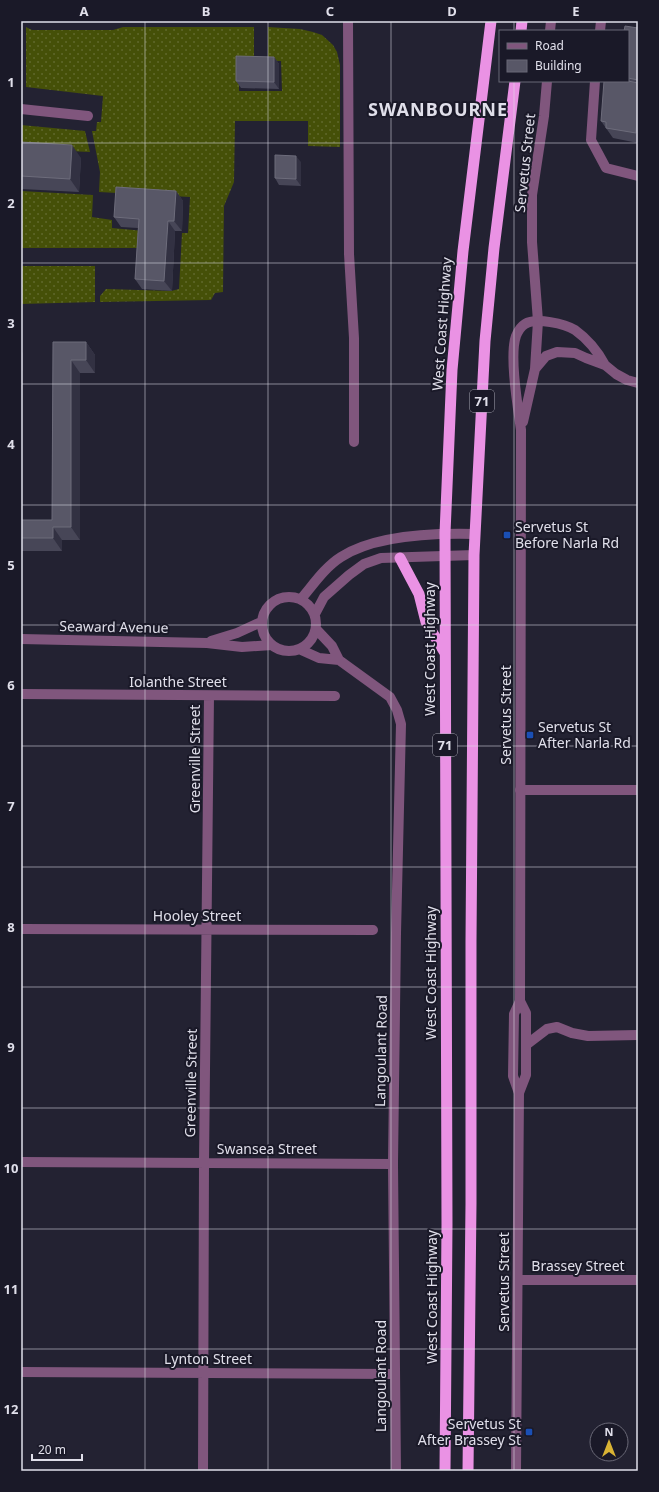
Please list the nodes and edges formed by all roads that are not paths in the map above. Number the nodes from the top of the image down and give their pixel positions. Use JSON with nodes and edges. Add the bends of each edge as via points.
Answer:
{"nodes":[{"id":1,"x":348,"y":21,"type":"edge"},
{"id":2,"x":491,"y":21,"type":"edge"},
{"id":3,"x":515,"y":82,"type":"edge"},
{"id":4,"x":547,"y":82,"type":"edge"},
{"id":5,"x":596,"y":82,"type":"edge"},
{"id":6,"x":21,"y":109,"type":"edge"},
{"id":7,"x":88,"y":116,"type":"dead end"},
{"id":8,"x":638,"y":176,"type":"edge"},
{"id":9,"x":538,"y":321,"type":"junction"},
{"id":10,"x":605,"y":364,"type":"junction"},
{"id":11,"x":535,"y":369,"type":"junction"},
{"id":12,"x":638,"y":383,"type":"edge"},
{"id":13,"x":521,"y":430,"type":"junction"},
{"id":14,"x":354,"y":442,"type":"dead end"},
{"id":15,"x":446,"y":533,"type":"junction"},
{"id":16,"x":475,"y":534,"type":"junction"},
{"id":17,"x":474,"y":555,"type":"junction"},
{"id":18,"x":445,"y":556,"type":"junction"},
{"id":19,"x":400,"y":558,"type":"junction"},
{"id":20,"x":301,"y":599,"type":"junction"},
{"id":21,"x":315,"y":614,"type":"junction"},
{"id":22,"x":261,"y":622,"type":"junction"},
{"id":23,"x":316,"y":629,"type":"junction"},
{"id":24,"x":21,"y":639,"type":"edge"},
{"id":25,"x":207,"y":643,"type":"junction"},
{"id":26,"x":272,"y":645,"type":"junction"},
{"id":27,"x":299,"y":649,"type":"junction"},
{"id":28,"x":445,"y":654,"type":"junction"},
{"id":29,"x":339,"y":660,"type":"junction"},
{"id":30,"x":21,"y":694,"type":"edge"},
{"id":31,"x":209,"y":696,"type":"junction"},
{"id":32,"x":335,"y":696,"type":"dead end"},
{"id":33,"x":520,"y":790,"type":"junction"},
{"id":34,"x":638,"y":790,"type":"edge"},
{"id":35,"x":21,"y":929,"type":"edge"},
{"id":36,"x":208,"y":930,"type":"junction"},
{"id":37,"x":373,"y":930,"type":"dead end"},
{"id":38,"x":520,"y":1001,"type":"junction"},
{"id":39,"x":638,"y":1035,"type":"edge"},
{"id":40,"x":526,"y":1045,"type":"junction"},
{"id":41,"x":519,"y":1092,"type":"junction"},
{"id":42,"x":21,"y":1162,"type":"edge"},
{"id":43,"x":204,"y":1163,"type":"junction"},
{"id":44,"x":393,"y":1164,"type":"junction"},
{"id":45,"x":518,"y":1280,"type":"junction"},
{"id":46,"x":638,"y":1280,"type":"edge"},
{"id":47,"x":21,"y":1372,"type":"edge"},
{"id":48,"x":204,"y":1373,"type":"junction"},
{"id":49,"x":395,"y":1374,"type":"junction"},
{"id":50,"x":203,"y":1471,"type":"edge"},
{"id":51,"x":396,"y":1471,"type":"edge"},
{"id":52,"x":445,"y":1471,"type":"edge"},
{"id":53,"x":468,"y":1471,"type":"edge"},
{"id":54,"x":516,"y":1471,"type":"edge"}],
"edges":[{"from":1,"to":14,"type":"street"},
{"from":2,"to":15,"type":"highway","name":"West Coast Highway","number":"71","via":[[463,251],[452,370]]},
{"from":3,"to":16,"type":"highway","number":"71","via":[[485,341]]},
{"from":4,"to":9,"type":"street","name":"Servetus Street","via":[[532,195],[532,242]]},
{"from":5,"to":8,"type":"street","via":[[591,140],[606,168]]},
{"from":6,"to":7,"type":"street"},
{"from":9,"to":10,"type":"street","via":[[560,324],[574,330],[598,350]]},
{"from":9,"to":11,"type":"street","name":"Servetus Street"},
{"from":9,"to":13,"type":"street","name":"Servetus Street","via":[[526,323],[520,328],[514,345],[514,376]]},
{"from":10,"to":11,"type":"street","via":[[575,353],[557,352],[546,356]]},
{"from":10,"to":12,"type":"street","via":[[616,374]]},
{"from":11,"to":13,"type":"street","name":"Servetus Street"},
{"from":13,"to":33,"type":"street","name":"Servetus Street"},
{"from":15,"to":16,"type":"street"},
{"from":15,"to":18,"type":"highway","name":"West Coast Highway","number":"71"},
{"from":15,"to":20,"type":"street","via":[[366,545],[341,557]]},
{"from":16,"to":17,"type":"highway","number":"71"},
{"from":17,"to":18,"type":"street"},
{"from":17,"to":53,"type":"highway","number":"71"},
{"from":18,"to":19,"type":"street"},
{"from":18,"to":28,"type":"highway","name":"West Coast Highway","number":"71"},
{"from":19,"to":21,"type":"street","via":[[381,558],[364,564],[324,597]]},
{"from":19,"to":28,"type":"highway","via":[[419,594],[426,622]]},
{"from":20,"to":21,"type":"street"},
{"from":20,"to":22,"type":"street","via":[[288,597],[275,600],[268,606]]},
{"from":21,"to":23,"type":"street"},
{"from":22,"to":25,"type":"street","name":"Seaward Avenue"},
{"from":22,"to":26,"type":"street","via":[[264,635]]},
{"from":23,"to":27,"type":"street","via":[[307,645]]},
{"from":23,"to":29,"type":"street","name":"Langoulant Road","via":[[332,646]]},
{"from":24,"to":25,"type":"street","name":"Seaward Avenue"},
{"from":25,"to":26,"type":"street","name":"Seaward Avenue","via":[[242,647]]},
{"from":26,"to":27,"type":"street","via":[[284,651]]},
{"from":27,"to":29,"type":"street","name":"Langoulant Road","via":[[320,658]]},
{"from":28,"to":52,"type":"highway","name":"West Coast Highway","number":"71"},
{"from":29,"to":44,"type":"street","name":"Langoulant Road","via":[[390,696],[401,724]]},
{"from":30,"to":31,"type":"street","name":"Iolanthe Street"},
{"from":31,"to":32,"type":"street","name":"Iolanthe Street"},
{"from":31,"to":36,"type":"street","name":"Greenville Street"},
{"from":33,"to":34,"type":"street"},
{"from":33,"to":38,"type":"street","name":"Servetus Street"},
{"from":35,"to":36,"type":"street","name":"Hooley Street"},
{"from":36,"to":37,"type":"street","name":"Hooley Street"},
{"from":36,"to":43,"type":"street","name":"Greenville Street"},
{"from":38,"to":40,"type":"street","name":"Servetus Street","via":[[526,1014]]},
{"from":38,"to":41,"type":"street","name":"Servetus Street","via":[[514,1014],[513,1076]]},
{"from":39,"to":40,"type":"street","via":[[588,1036],[556,1027],[547,1028]]},
{"from":40,"to":41,"type":"street","name":"Servetus Street","via":[[526,1075]]},
{"from":41,"to":45,"type":"street","name":"Servetus Street"},
{"from":42,"to":43,"type":"street","name":"Swansea Street"},
{"from":43,"to":44,"type":"street","name":"Swansea Street"},
{"from":43,"to":48,"type":"street","name":"Greenville Street"},
{"from":44,"to":49,"type":"street","name":"Langoulant Road"},
{"from":45,"to":46,"type":"street","name":"Brassey Street"},
{"from":45,"to":54,"type":"street","name":"Servetus Street"},
{"from":47,"to":48,"type":"street","name":"Lynton Street"},
{"from":48,"to":49,"type":"street","name":"Lynton Street"},
{"from":48,"to":50,"type":"street","name":"Greenville Street"},
{"from":49,"to":51,"type":"street","name":"Langoulant Road"}]}
